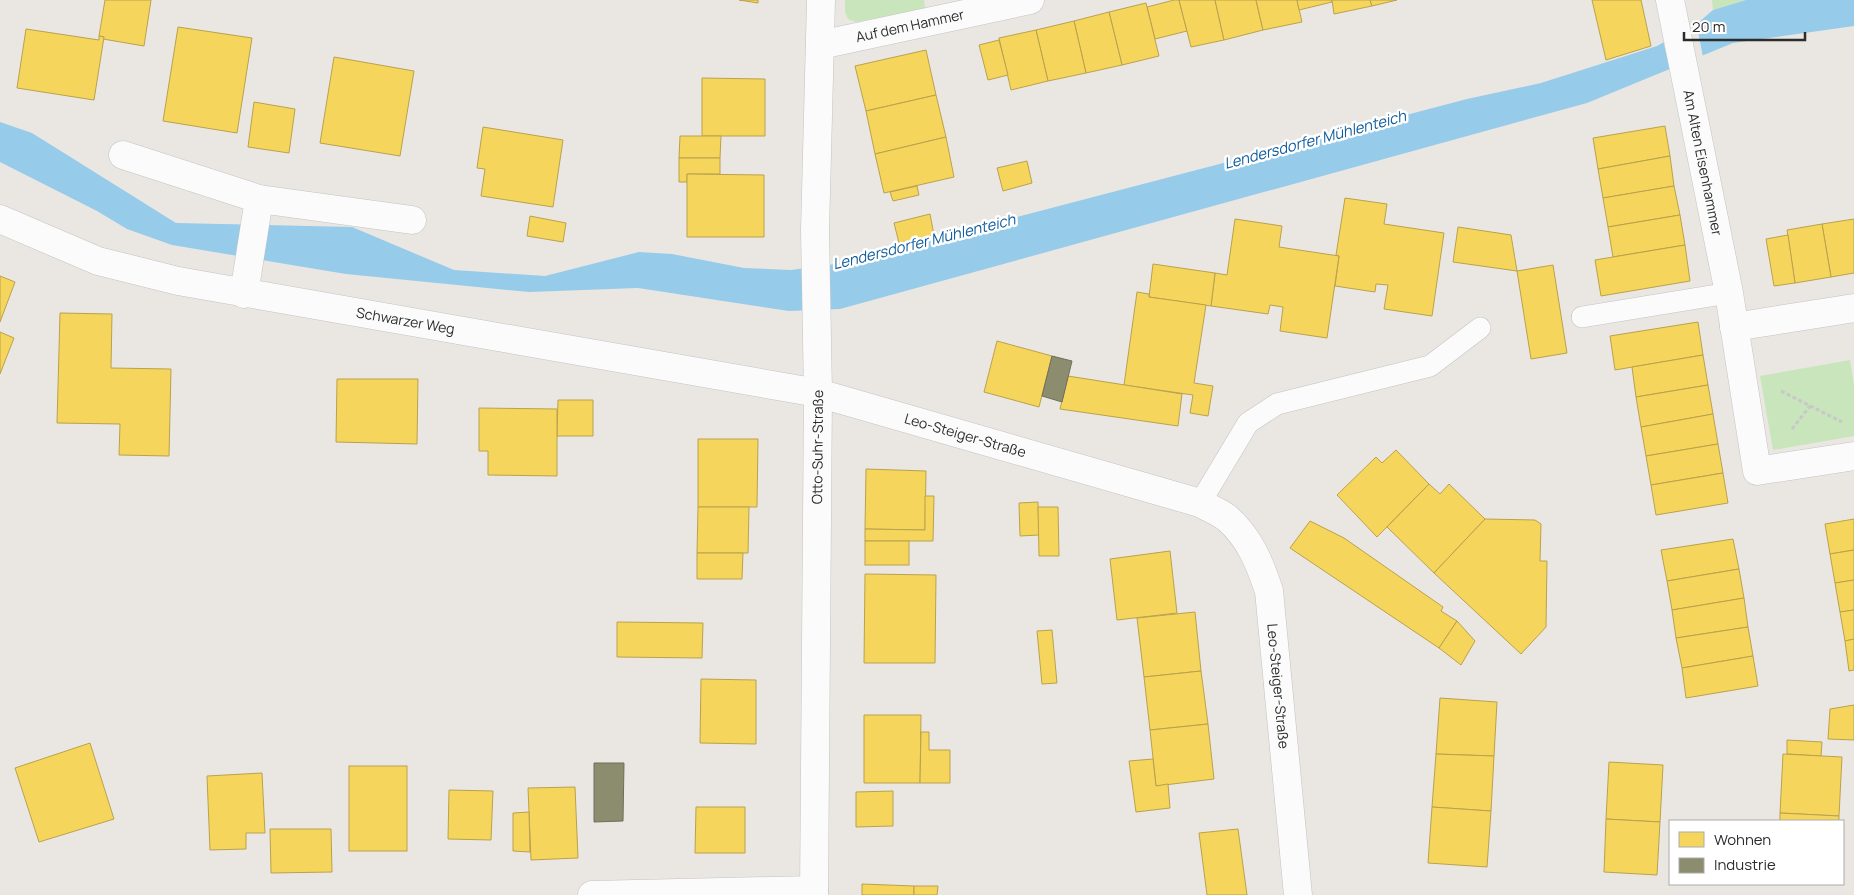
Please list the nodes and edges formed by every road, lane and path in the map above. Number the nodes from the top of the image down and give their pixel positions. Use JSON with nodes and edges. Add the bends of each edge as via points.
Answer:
{"nodes":[{"id":1,"x":821,"y":0,"type":"edge"},
{"id":2,"x":1030,"y":0,"type":"edge"},
{"id":3,"x":1672,"y":9,"type":"edge"},
{"id":4,"x":820,"y":45,"type":"junction"},
{"id":5,"x":123,"y":155,"type":"dead end"},
{"id":6,"x":258,"y":206,"type":"junction"},
{"id":7,"x":0,"y":220,"type":"edge"},
{"id":8,"x":412,"y":220,"type":"dead end"},
{"id":9,"x":246,"y":283,"type":"junction"},
{"id":10,"x":1729,"y":293,"type":"junction"},
{"id":11,"x":1854,"y":308,"type":"edge"},
{"id":12,"x":1582,"y":317,"type":"dead end"},
{"id":13,"x":1734,"y":327,"type":"junction"},
{"id":14,"x":1480,"y":328,"type":"dead end"},
{"id":15,"x":1744,"y":388,"type":"junction"},
{"id":16,"x":818,"y":393,"type":"junction"},
{"id":17,"x":1845,"y":424,"type":"dead end"},
{"id":18,"x":1854,"y":456,"type":"edge"},
{"id":19,"x":1200,"y":503,"type":"junction"},
{"id":20,"x":814,"y":893,"type":"edge"},
{"id":21,"x":1300,"y":894,"type":"edge"},
{"id":22,"x":592,"y":895,"type":"edge"}],
"edges":[{"from":1,"to":4,"type":"street","name":"Otto-Suhr-Straße"},
{"from":2,"to":4,"type":"street","name":"Auf dem Hammer"},
{"from":3,"to":10,"type":"street","name":"Am Alten Eisenhammer"},
{"from":4,"to":16,"type":"street","name":"Otto-Suhr-Straße","via":[[815,231]]},
{"from":5,"to":6,"type":"street"},
{"from":6,"to":8,"type":"street"},
{"from":6,"to":9,"type":"street"},
{"from":7,"to":9,"type":"street","name":"Schwarzer Weg","via":[[98,261],[178,281]]},
{"from":9,"to":16,"type":"street","name":"Schwarzer Weg"},
{"from":10,"to":12,"type":"lane"},
{"from":10,"to":13,"type":"street","name":"Am Alten Eisenhammer"},
{"from":11,"to":13,"type":"street"},
{"from":13,"to":15,"type":"street","name":"Am Alten Eisenhammer"},
{"from":14,"to":19,"type":"lane","via":[[1430,366],[1277,404],[1248,422]]},
{"from":15,"to":17,"type":"path","via":[[1767,384]]},
{"from":15,"to":18,"type":"street","name":"Am Alten Eisenhammer","via":[[1758,471]]},
{"from":16,"to":19,"type":"street","name":"Leo-Steiger-Straße"},
{"from":16,"to":20,"type":"street","name":"Otto-Suhr-Straße"},
{"from":19,"to":21,"type":"street","name":"Leo-Steiger-Straße","via":[[1226,518],[1245,537],[1258,560],[1269,591]]},
{"from":20,"to":22,"type":"street"}]}
